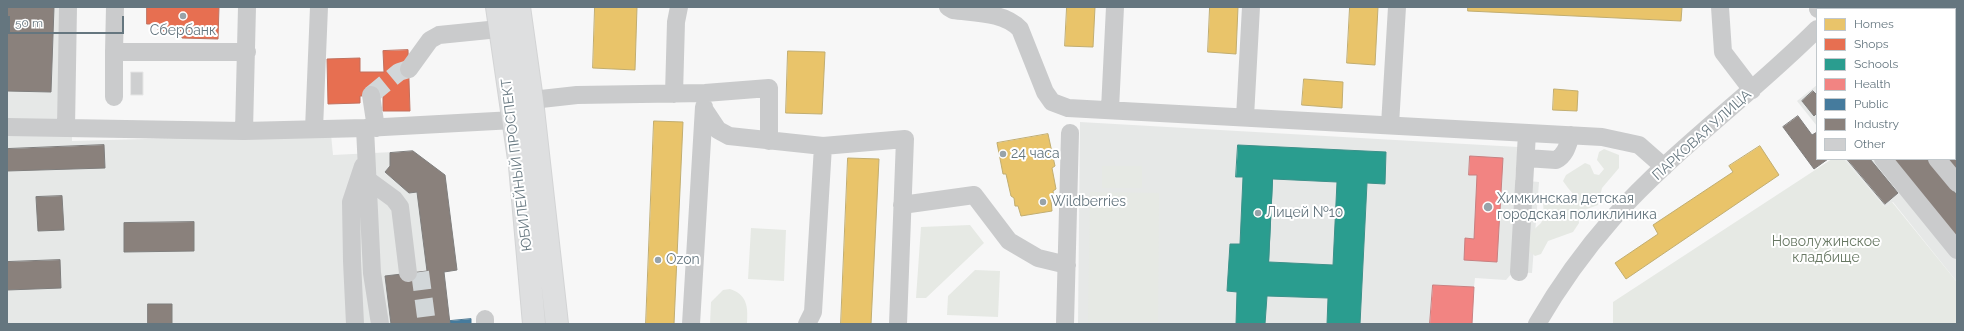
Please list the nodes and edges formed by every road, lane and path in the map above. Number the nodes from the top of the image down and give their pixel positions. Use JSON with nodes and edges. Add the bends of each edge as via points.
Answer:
{"nodes":[{"id":1,"x":68,"y":7,"type":"edge"},
{"id":2,"x":115,"y":7,"type":"edge"},
{"id":3,"x":247,"y":7,"type":"edge"},
{"id":4,"x":497,"y":7,"type":"edge"},
{"id":5,"x":519,"y":7,"type":"edge"},
{"id":6,"x":679,"y":7,"type":"edge"},
{"id":7,"x":948,"y":7,"type":"edge"},
{"id":8,"x":1115,"y":7,"type":"edge"},
{"id":9,"x":1251,"y":7,"type":"edge"},
{"id":10,"x":1397,"y":7,"type":"edge"},
{"id":11,"x":1720,"y":7,"type":"edge"},
{"id":12,"x":319,"y":12,"type":"edge"},
{"id":13,"x":499,"y":29,"type":"junction"},
{"id":14,"x":1815,"y":31,"type":"edge"},
{"id":15,"x":114,"y":52,"type":"junction"},
{"id":16,"x":247,"y":52,"type":"junction"},
{"id":17,"x":409,"y":69,"type":"tunnel mouth"},
{"id":18,"x":1752,"y":90,"type":"junction"},
{"id":19,"x":674,"y":94,"type":"junction"},
{"id":20,"x":371,"y":95,"type":"dead end"},
{"id":21,"x":114,"y":97,"type":"dead end"},
{"id":22,"x":532,"y":100,"type":"junction"},
{"id":23,"x":704,"y":101,"type":"junction"},
{"id":24,"x":1110,"y":109,"type":"junction"},
{"id":25,"x":1245,"y":117,"type":"junction"},
{"id":26,"x":514,"y":120,"type":"junction"},
{"id":27,"x":1390,"y":125,"type":"junction"},
{"id":28,"x":7,"y":127,"type":"edge"},
{"id":29,"x":66,"y":128,"type":"junction"},
{"id":30,"x":370,"y":128,"type":"junction"},
{"id":31,"x":314,"y":129,"type":"junction"},
{"id":32,"x":244,"y":131,"type":"junction"},
{"id":33,"x":1070,"y":133,"type":"dead end"},
{"id":34,"x":1527,"y":133,"type":"junction"},
{"id":35,"x":1571,"y":135,"type":"junction"},
{"id":36,"x":769,"y":141,"type":"junction"},
{"id":37,"x":823,"y":146,"type":"junction"},
{"id":38,"x":366,"y":154,"type":"junction"},
{"id":39,"x":1526,"y":158,"type":"junction"},
{"id":40,"x":1883,"y":160,"type":"edge"},
{"id":41,"x":1938,"y":160,"type":"edge"},
{"id":42,"x":1664,"y":167,"type":"junction"},
{"id":43,"x":368,"y":180,"type":"junction"},
{"id":44,"x":1957,"y":183,"type":"edge"},
{"id":45,"x":902,"y":205,"type":"junction"},
{"id":46,"x":1957,"y":250,"type":"edge"},
{"id":47,"x":1067,"y":265,"type":"junction"},
{"id":48,"x":414,"y":272,"type":"tunnel mouth"},
{"id":49,"x":1519,"y":272,"type":"dead end"},
{"id":50,"x":355,"y":324,"type":"edge"},
{"id":51,"x":380,"y":324,"type":"edge"},
{"id":52,"x":534,"y":324,"type":"edge"},
{"id":53,"x":557,"y":324,"type":"edge"},
{"id":54,"x":691,"y":324,"type":"edge"},
{"id":55,"x":808,"y":324,"type":"edge"},
{"id":56,"x":898,"y":324,"type":"edge"},
{"id":57,"x":1065,"y":324,"type":"edge"},
{"id":58,"x":1537,"y":324,"type":"edge"}],
"edges":[{"from":1,"to":29,"type":"street"},
{"from":2,"to":15,"type":"street"},
{"from":3,"to":16,"type":"street"},
{"from":4,"to":13,"type":"main road","name":"ЮБИЛЕЙНЫЙ ПРОСПЕКТ"},
{"from":5,"to":22,"type":"main road","name":"ЮБИЛЕЙНЫЙ ПРОСПЕКТ"},
{"from":6,"to":19,"type":"street","via":[[676,22]]},
{"from":7,"to":24,"type":"street","via":[[953,10],[1004,17],[1014,22],[1020,29],[1044,92],[1052,102],[1068,108]]},
{"from":8,"to":24,"type":"street"},
{"from":9,"to":25,"type":"street"},
{"from":10,"to":27,"type":"street"},
{"from":11,"to":18,"type":"street","via":[[1723,52]]},
{"from":12,"to":31,"type":"street"},
{"from":13,"to":17,"type":"street","via":[[439,35],[430,40]]},
{"from":13,"to":26,"type":"main road","name":"ЮБИЛЕЙНЫЙ ПРОСПЕКТ"},
{"from":14,"to":18,"type":"street","name":"ПАРКОВАЯ УЛИЦА"},
{"from":15,"to":16,"type":"street"},
{"from":15,"to":21,"type":"street"},
{"from":16,"to":32,"type":"street"},
{"from":18,"to":42,"type":"street","name":"ПАРКОВАЯ УЛИЦА"},
{"from":19,"to":22,"type":"street","via":[[577,95]]},
{"from":19,"to":23,"type":"street"},
{"from":20,"to":30,"type":"street"},
{"from":22,"to":53,"type":"main road","name":"ЮБИЛЕЙНЫЙ ПРОСПЕКТ"},
{"from":23,"to":36,"type":"street","via":[[718,130],[729,136]]},
{"from":23,"to":36,"type":"street","via":[[769,88]]},
{"from":23,"to":54,"type":"street"},
{"from":24,"to":25,"type":"street"},
{"from":25,"to":27,"type":"street"},
{"from":26,"to":30,"type":"street"},
{"from":26,"to":52,"type":"main road","name":"ЮБИЛЕЙНЫЙ ПРОСПЕКТ"},
{"from":27,"to":34,"type":"street"},
{"from":28,"to":29,"type":"street"},
{"from":29,"to":32,"type":"street"},
{"from":30,"to":31,"type":"street"},
{"from":30,"to":38,"type":"street"},
{"from":31,"to":32,"type":"street"},
{"from":33,"to":47,"type":"street"},
{"from":34,"to":35,"type":"street"},
{"from":34,"to":39,"type":"street"},
{"from":35,"to":39,"type":"street","via":[[1565,153],[1560,158]]},
{"from":35,"to":42,"type":"street","via":[[1602,137],[1639,145]]},
{"from":36,"to":37,"type":"street"},
{"from":37,"to":45,"type":"street","via":[[905,139]]},
{"from":37,"to":55,"type":"street","via":[[813,312]]},
{"from":38,"to":43,"type":"street"},
{"from":38,"to":50,"type":"street","via":[[351,202]]},
{"from":39,"to":49,"type":"street"},
{"from":40,"to":46,"type":"street"},
{"from":41,"to":44,"type":"street"},
{"from":42,"to":58,"type":"street","name":"ПАРКОВАЯ УЛИЦА","via":[[1613,218],[1576,263]]},
{"from":43,"to":48,"type":"street","via":[[394,199],[400,207]]},
{"from":43,"to":51,"type":"street","via":[[372,273]]},
{"from":45,"to":47,"type":"street","via":[[974,195],[1009,241],[1038,258]]},
{"from":45,"to":56,"type":"street"},
{"from":47,"to":57,"type":"street"}]}
